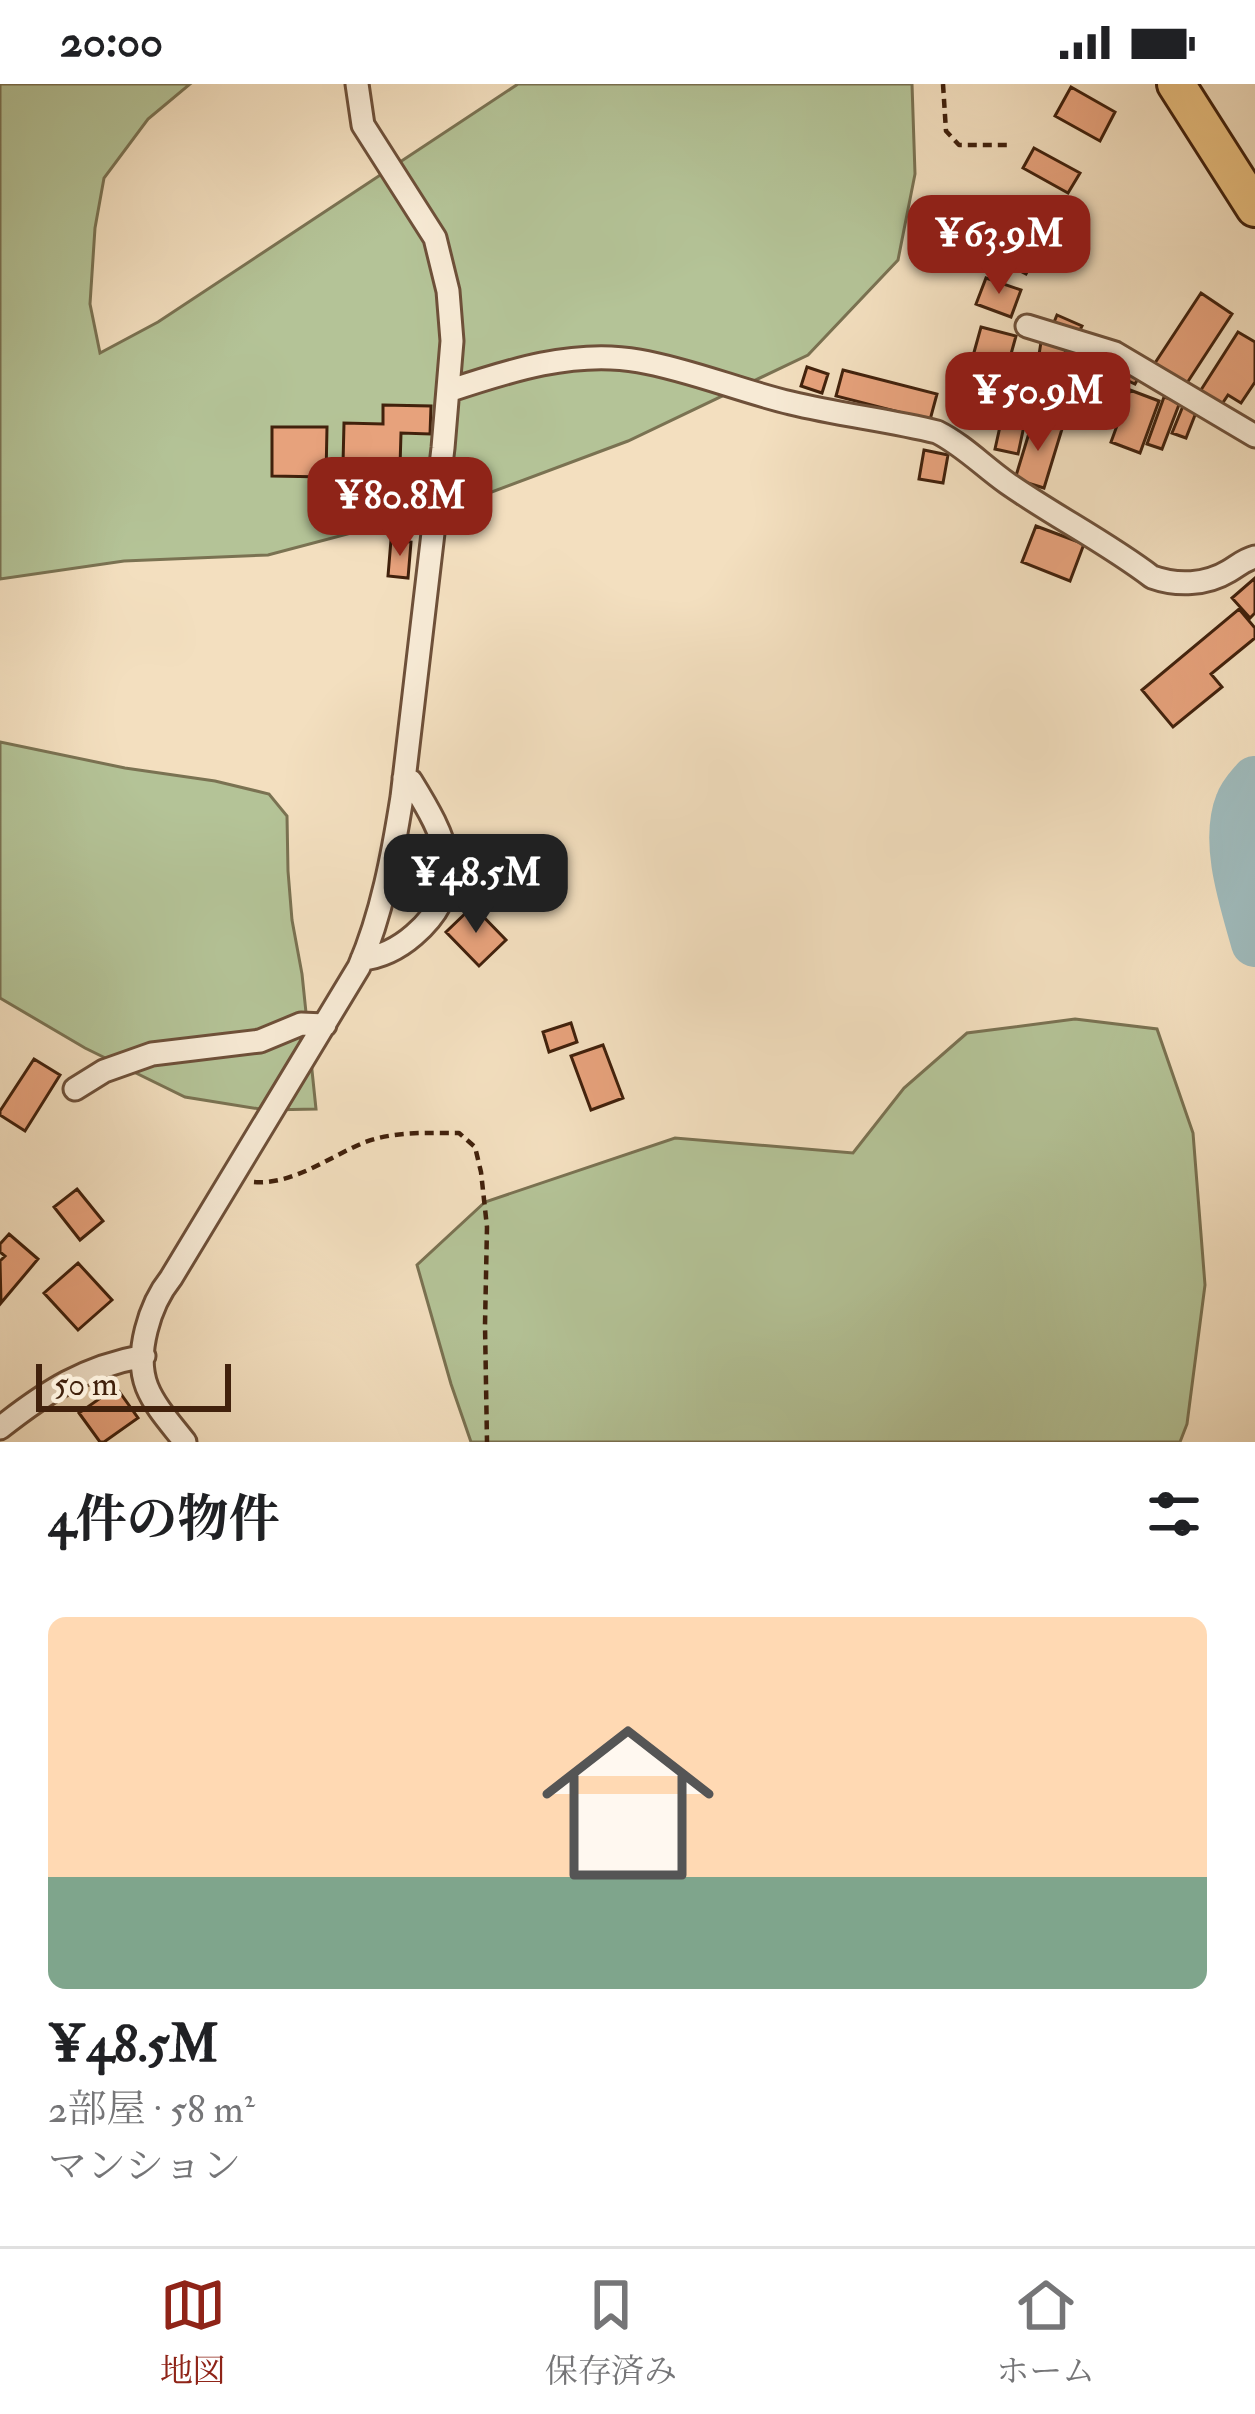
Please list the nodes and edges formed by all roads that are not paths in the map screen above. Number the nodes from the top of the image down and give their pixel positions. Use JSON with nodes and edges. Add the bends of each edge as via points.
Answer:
{"nodes":[{"id":1,"x":357,"y":84,"type":"edge"},
{"id":2,"x":1176,"y":84,"type":"edge"},
{"id":3,"x":1255,"y":208,"type":"edge"},
{"id":4,"x":1027,"y":326,"type":"dead end"},
{"id":5,"x":448,"y":391,"type":"junction"},
{"id":6,"x":1255,"y":436,"type":"edge"},
{"id":7,"x":1255,"y":557,"type":"edge"},
{"id":8,"x":404,"y":778,"type":"junction"},
{"id":9,"x":362,"y":958,"type":"junction"},
{"id":10,"x":325,"y":1025,"type":"junction"},
{"id":11,"x":75,"y":1089,"type":"dead end"},
{"id":12,"x":144,"y":1356,"type":"junction"},
{"id":13,"x":0,"y":1428,"type":"edge"},
{"id":14,"x":184,"y":1442,"type":"edge"}],
"edges":[{"from":1,"to":5,"type":"street","via":[[363,125],[440,252],[452,341]]},
{"from":2,"to":3,"type":"highway"},
{"from":4,"to":6,"type":"street","via":[[1115,352]]},
{"from":5,"to":7,"type":"street","via":[[536,365],[640,361],[938,432],[1163,581],[1207,579]]},
{"from":5,"to":8,"type":"street"},
{"from":8,"to":9,"type":"street","via":[[394,848]]},
{"from":8,"to":9,"type":"street","via":[[442,836],[446,893],[407,941]]},
{"from":9,"to":10,"type":"street"},
{"from":10,"to":11,"type":"street","via":[[301,1024],[260,1042],[152,1054]]},
{"from":10,"to":12,"type":"street","via":[[158,1295]]},
{"from":12,"to":13,"type":"street","via":[[91,1369]]},
{"from":12,"to":14,"type":"street","via":[[147,1389]]}]}
